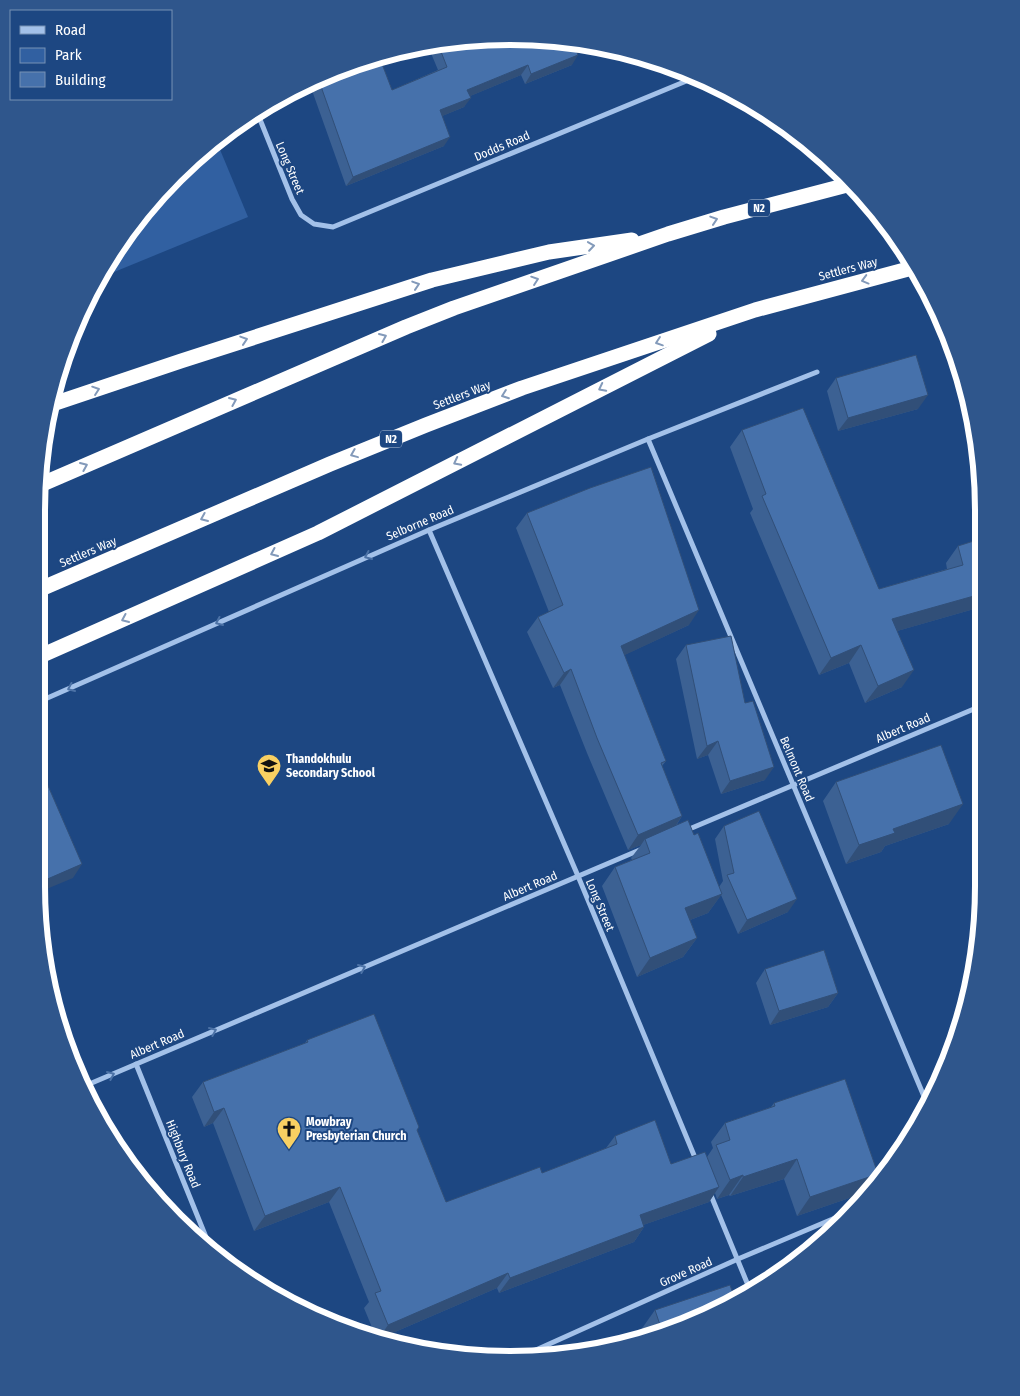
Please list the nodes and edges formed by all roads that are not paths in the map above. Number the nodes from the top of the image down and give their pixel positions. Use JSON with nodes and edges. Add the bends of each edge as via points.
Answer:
{"nodes":[{"id":1,"x":688,"y":80,"type":"edge"},
{"id":2,"x":260,"y":118,"type":"edge"},
{"id":3,"x":844,"y":186,"type":"edge"},
{"id":4,"x":314,"y":224,"type":"joint"},
{"id":5,"x":668,"y":234,"type":"junction"},
{"id":6,"x":908,"y":269,"type":"edge"},
{"id":7,"x":755,"y":310,"type":"junction"},
{"id":8,"x":817,"y":372,"type":"dead end"},
{"id":9,"x":58,"y":402,"type":"edge"},
{"id":10,"x":648,"y":439,"type":"junction"},
{"id":11,"x":46,"y":482,"type":"edge"},
{"id":12,"x":428,"y":530,"type":"junction"},
{"id":13,"x":45,"y":587,"type":"edge"},
{"id":14,"x":45,"y":654,"type":"edge"},
{"id":15,"x":45,"y":699,"type":"edge"},
{"id":16,"x":975,"y":709,"type":"edge"},
{"id":17,"x":792,"y":785,"type":"junction"},
{"id":18,"x":685,"y":831,"type":"edge"},
{"id":19,"x":649,"y":846,"type":"edge"},
{"id":20,"x":578,"y":876,"type":"junction"},
{"id":21,"x":136,"y":1064,"type":"junction"},
{"id":22,"x":89,"y":1084,"type":"edge"},
{"id":23,"x":924,"y":1097,"type":"edge"},
{"id":24,"x":700,"y":1168,"type":"edge"},
{"id":25,"x":707,"y":1186,"type":"edge"},
{"id":26,"x":836,"y":1218,"type":"edge"},
{"id":27,"x":207,"y":1239,"type":"edge"},
{"id":28,"x":738,"y":1260,"type":"junction"},
{"id":29,"x":748,"y":1285,"type":"edge"},
{"id":30,"x":536,"y":1350,"type":"edge"}],
"edges":[{"from":1,"to":4,"type":"street","name":"Dodds Road","via":[[332,227]]},
{"from":2,"to":4,"type":"street","name":"Long Street","via":[[292,200],[301,215]]},
{"from":5,"to":3,"type":"highway","number":"N2","one_way":true},
{"from":9,"to":5,"type":"highway","one_way":true,"via":[[432,280],[549,252]]},
{"from":11,"to":5,"type":"highway","number":"N2","one_way":true,"via":[[414,324]]},
{"from":6,"to":7,"type":"highway","name":"Settlers Way","number":"N2","one_way":true},
{"from":7,"to":13,"type":"highway","name":"Settlers Way","number":"N2","one_way":true,"via":[[522,388],[426,425]]},
{"from":7,"to":14,"type":"highway","one_way":true,"via":[[318,533]]},
{"from":8,"to":10,"type":"street","name":"Selborne Road"},
{"from":10,"to":12,"type":"street","name":"Selborne Road"},
{"from":10,"to":17,"type":"street","name":"Belmont Road"},
{"from":12,"to":15,"type":"street","name":"Selborne Road","one_way":true},
{"from":12,"to":20,"type":"street","name":"Long Street"},
{"from":16,"to":17,"type":"street","name":"Albert Road"},
{"from":17,"to":18,"type":"street","name":"Albert Road"},
{"from":17,"to":23,"type":"street","name":"Belmont Road"},
{"from":19,"to":20,"type":"street","name":"Albert Road"},
{"from":21,"to":20,"type":"street","name":"Albert Road","one_way":true},
{"from":20,"to":24,"type":"street","name":"Long Street"},
{"from":22,"to":21,"type":"street","name":"Albert Road","one_way":true},
{"from":21,"to":27,"type":"street","name":"Highbury Road"},
{"from":25,"to":28,"type":"street"},
{"from":26,"to":28,"type":"street","name":"Grove Road"},
{"from":28,"to":29,"type":"street"},
{"from":28,"to":30,"type":"street","name":"Grove Road"}]}
